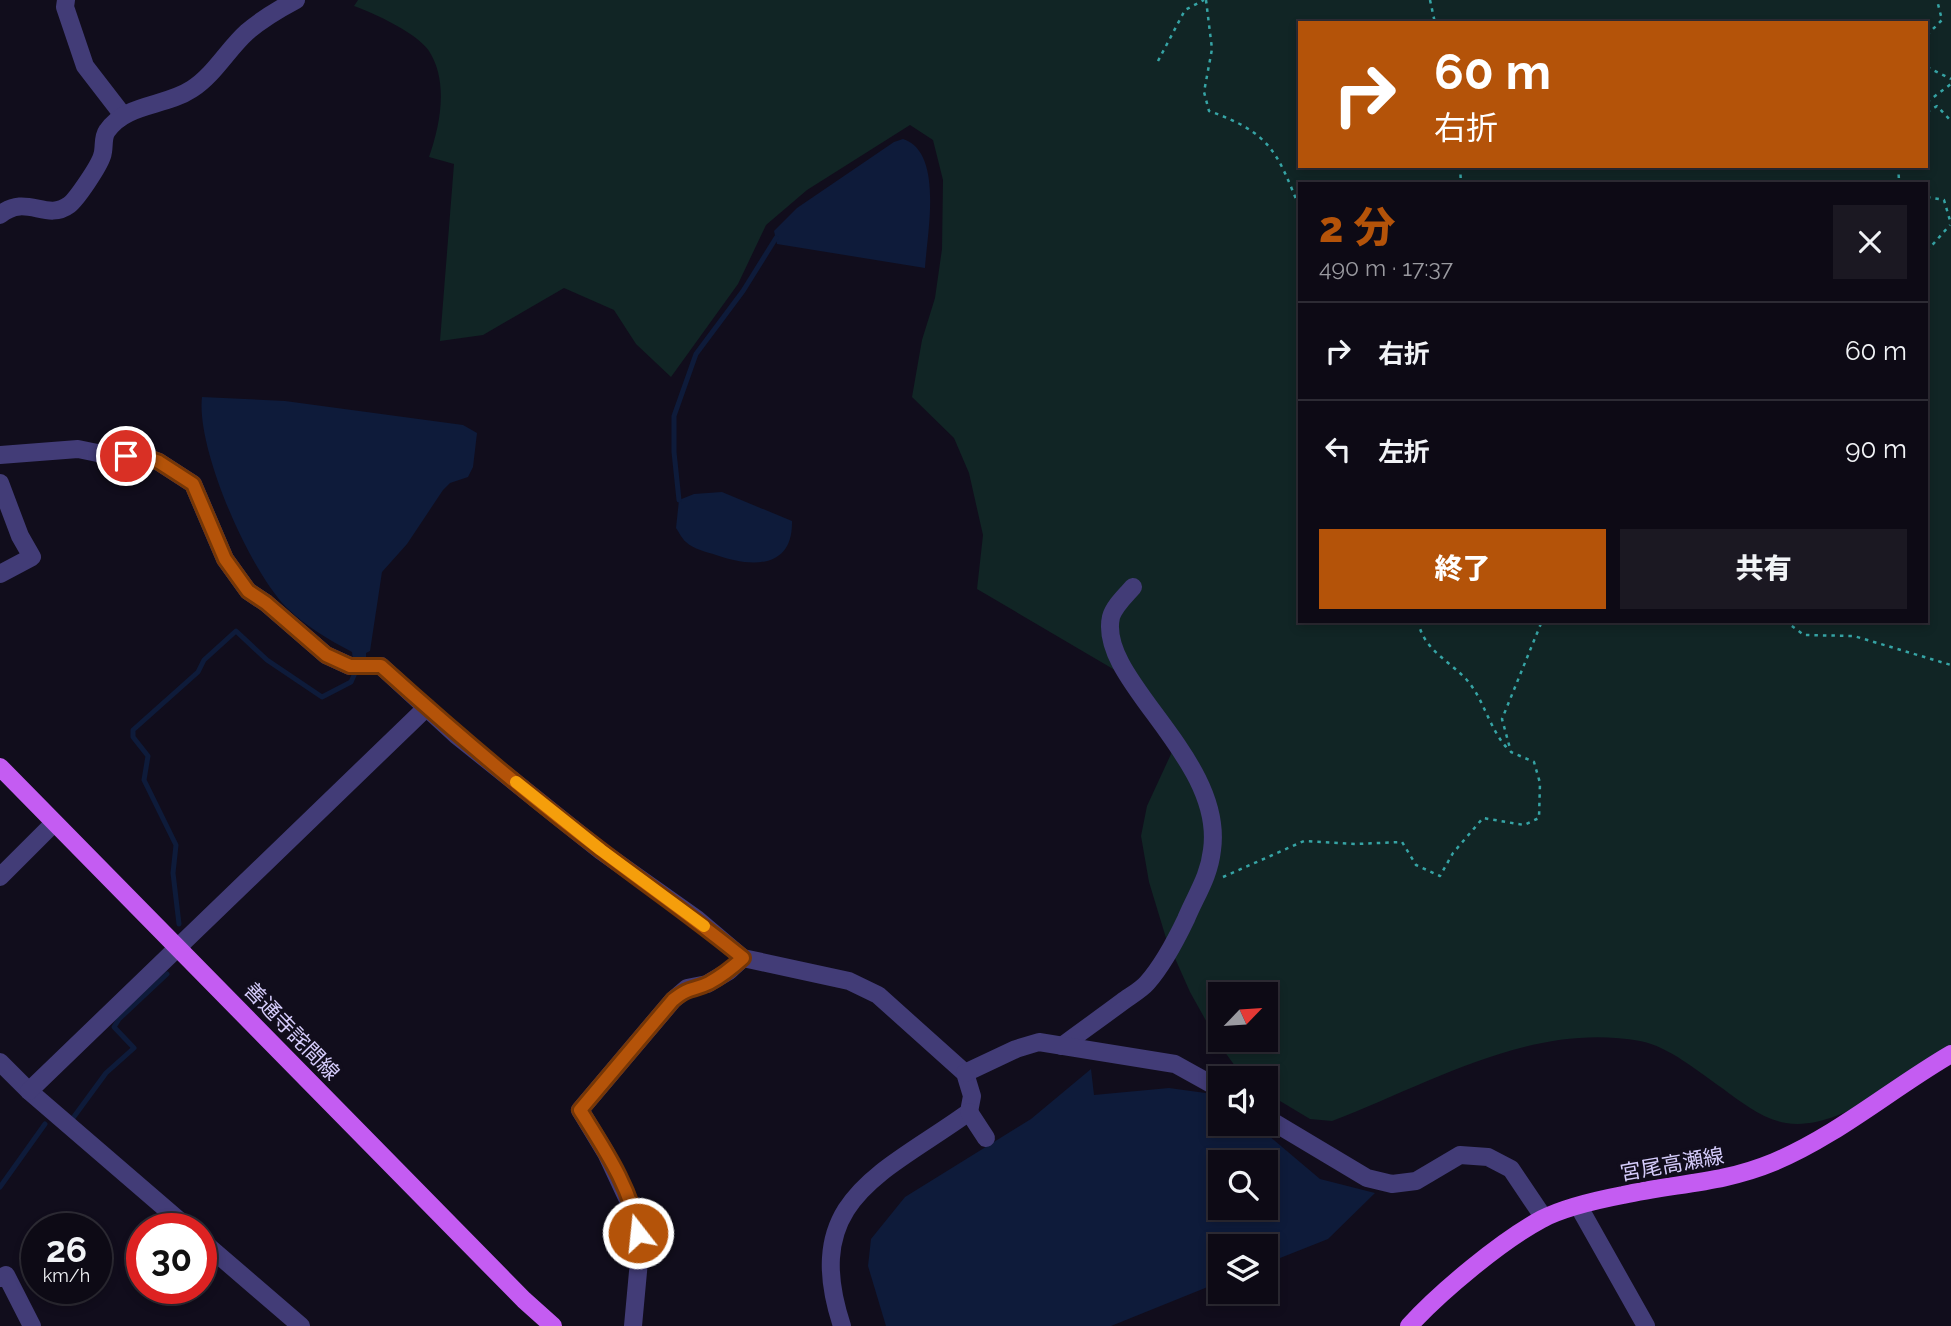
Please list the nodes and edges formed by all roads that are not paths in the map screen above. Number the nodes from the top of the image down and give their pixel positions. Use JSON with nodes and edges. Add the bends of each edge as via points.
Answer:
{"nodes":[{"id":1,"x":66,"y":0,"type":"edge"},
{"id":2,"x":296,"y":0,"type":"edge"},
{"id":3,"x":122,"y":114,"type":"junction"},
{"id":4,"x":0,"y":215,"type":"edge"},
{"id":5,"x":0,"y":455,"type":"edge"},
{"id":6,"x":0,"y":483,"type":"edge"},
{"id":7,"x":0,"y":574,"type":"edge"},
{"id":8,"x":1133,"y":587,"type":"dead end"},
{"id":9,"x":427,"y":708,"type":"junction"},
{"id":10,"x":0,"y":767,"type":"edge"},
{"id":11,"x":53,"y":824,"type":"junction"},
{"id":12,"x":0,"y":877,"type":"edge"},
{"id":13,"x":178,"y":948,"type":"junction"},
{"id":14,"x":743,"y":958,"type":"junction"},
{"id":15,"x":1062,"y":1046,"type":"junction"},
{"id":16,"x":1951,"y":1054,"type":"edge"},
{"id":17,"x":0,"y":1062,"type":"edge"},
{"id":18,"x":965,"y":1073,"type":"junction"},
{"id":19,"x":1208,"y":1082,"type":"edge"},
{"id":20,"x":29,"y":1091,"type":"junction"},
{"id":21,"x":969,"y":1112,"type":"junction"},
{"id":22,"x":1278,"y":1125,"type":"edge"},
{"id":23,"x":986,"y":1138,"type":"dead end"},
{"id":24,"x":1580,"y":1207,"type":"junction"},
{"id":25,"x":171,"y":1213,"type":"edge"},
{"id":26,"x":1544,"y":1218,"type":"junction"},
{"id":27,"x":217,"y":1254,"type":"edge"},
{"id":28,"x":0,"y":1278,"type":"edge"},
{"id":29,"x":32,"y":1326,"type":"edge"},
{"id":30,"x":301,"y":1326,"type":"edge"},
{"id":31,"x":552,"y":1326,"type":"edge"},
{"id":32,"x":633,"y":1326,"type":"edge"},
{"id":33,"x":842,"y":1326,"type":"edge"},
{"id":34,"x":1409,"y":1326,"type":"edge"},
{"id":35,"x":1646,"y":1326,"type":"edge"}],
"edges":[{"from":1,"to":3,"type":"street","via":[[85,66]]},
{"from":2,"to":3,"type":"street","via":[[247,32],[192,89]]},
{"from":3,"to":4,"type":"street","via":[[105,133],[102,157],[69,205],[50,212],[26,205],[9,207]]},
{"from":5,"to":9,"type":"street","via":[[78,449],[112,456],[140,455],[159,462],[193,484],[225,559],[248,591],[326,655],[350,666],[381,666]]},
{"from":6,"to":7,"type":"street","via":[[32,557]]},
{"from":8,"to":15,"type":"street","via":[[1114,610],[1111,641],[1129,678],[1163,722],[1203,788],[1213,848],[1204,885],[1179,937],[1147,983]]},
{"from":9,"to":13,"type":"street"},
{"from":9,"to":14,"type":"street"},
{"from":10,"to":11,"type":"main road","name":"善通寺詫間線"},
{"from":11,"to":12,"type":"street"},
{"from":11,"to":13,"type":"main road","name":"善通寺詫間線"},
{"from":13,"to":20,"type":"street"},
{"from":13,"to":31,"type":"main road","name":"善通寺詫間線"},
{"from":14,"to":18,"type":"street","via":[[849,981],[878,995]]},
{"from":14,"to":32,"type":"street","via":[[718,978],[687,988],[673,1000],[580,1110],[635,1215],[640,1250]]},
{"from":15,"to":18,"type":"street","via":[[1039,1042]]},
{"from":15,"to":19,"type":"street","via":[[1175,1063]]},
{"from":16,"to":24,"type":"main road","name":"宮尾高瀬線","via":[[1808,1147],[1773,1163],[1730,1178],[1625,1194]]},
{"from":17,"to":20,"type":"street"},
{"from":18,"to":21,"type":"street","via":[[972,1096]]},
{"from":20,"to":25,"type":"street"},
{"from":21,"to":23,"type":"street"},
{"from":21,"to":33,"type":"street","via":[[863,1186],[840,1216],[830,1252],[835,1305]]},
{"from":22,"to":26,"type":"street","via":[[1367,1178],[1392,1184],[1416,1181],[1460,1155],[1488,1157],[1511,1169]]},
{"from":24,"to":26,"type":"main road","name":"宮尾高瀬線"},
{"from":24,"to":35,"type":"street"},
{"from":26,"to":34,"type":"main road","name":"宮尾高瀬線","via":[[1513,1237]]},
{"from":27,"to":30,"type":"street"},
{"from":28,"to":29,"type":"street","via":[[6,1275]]}]}
